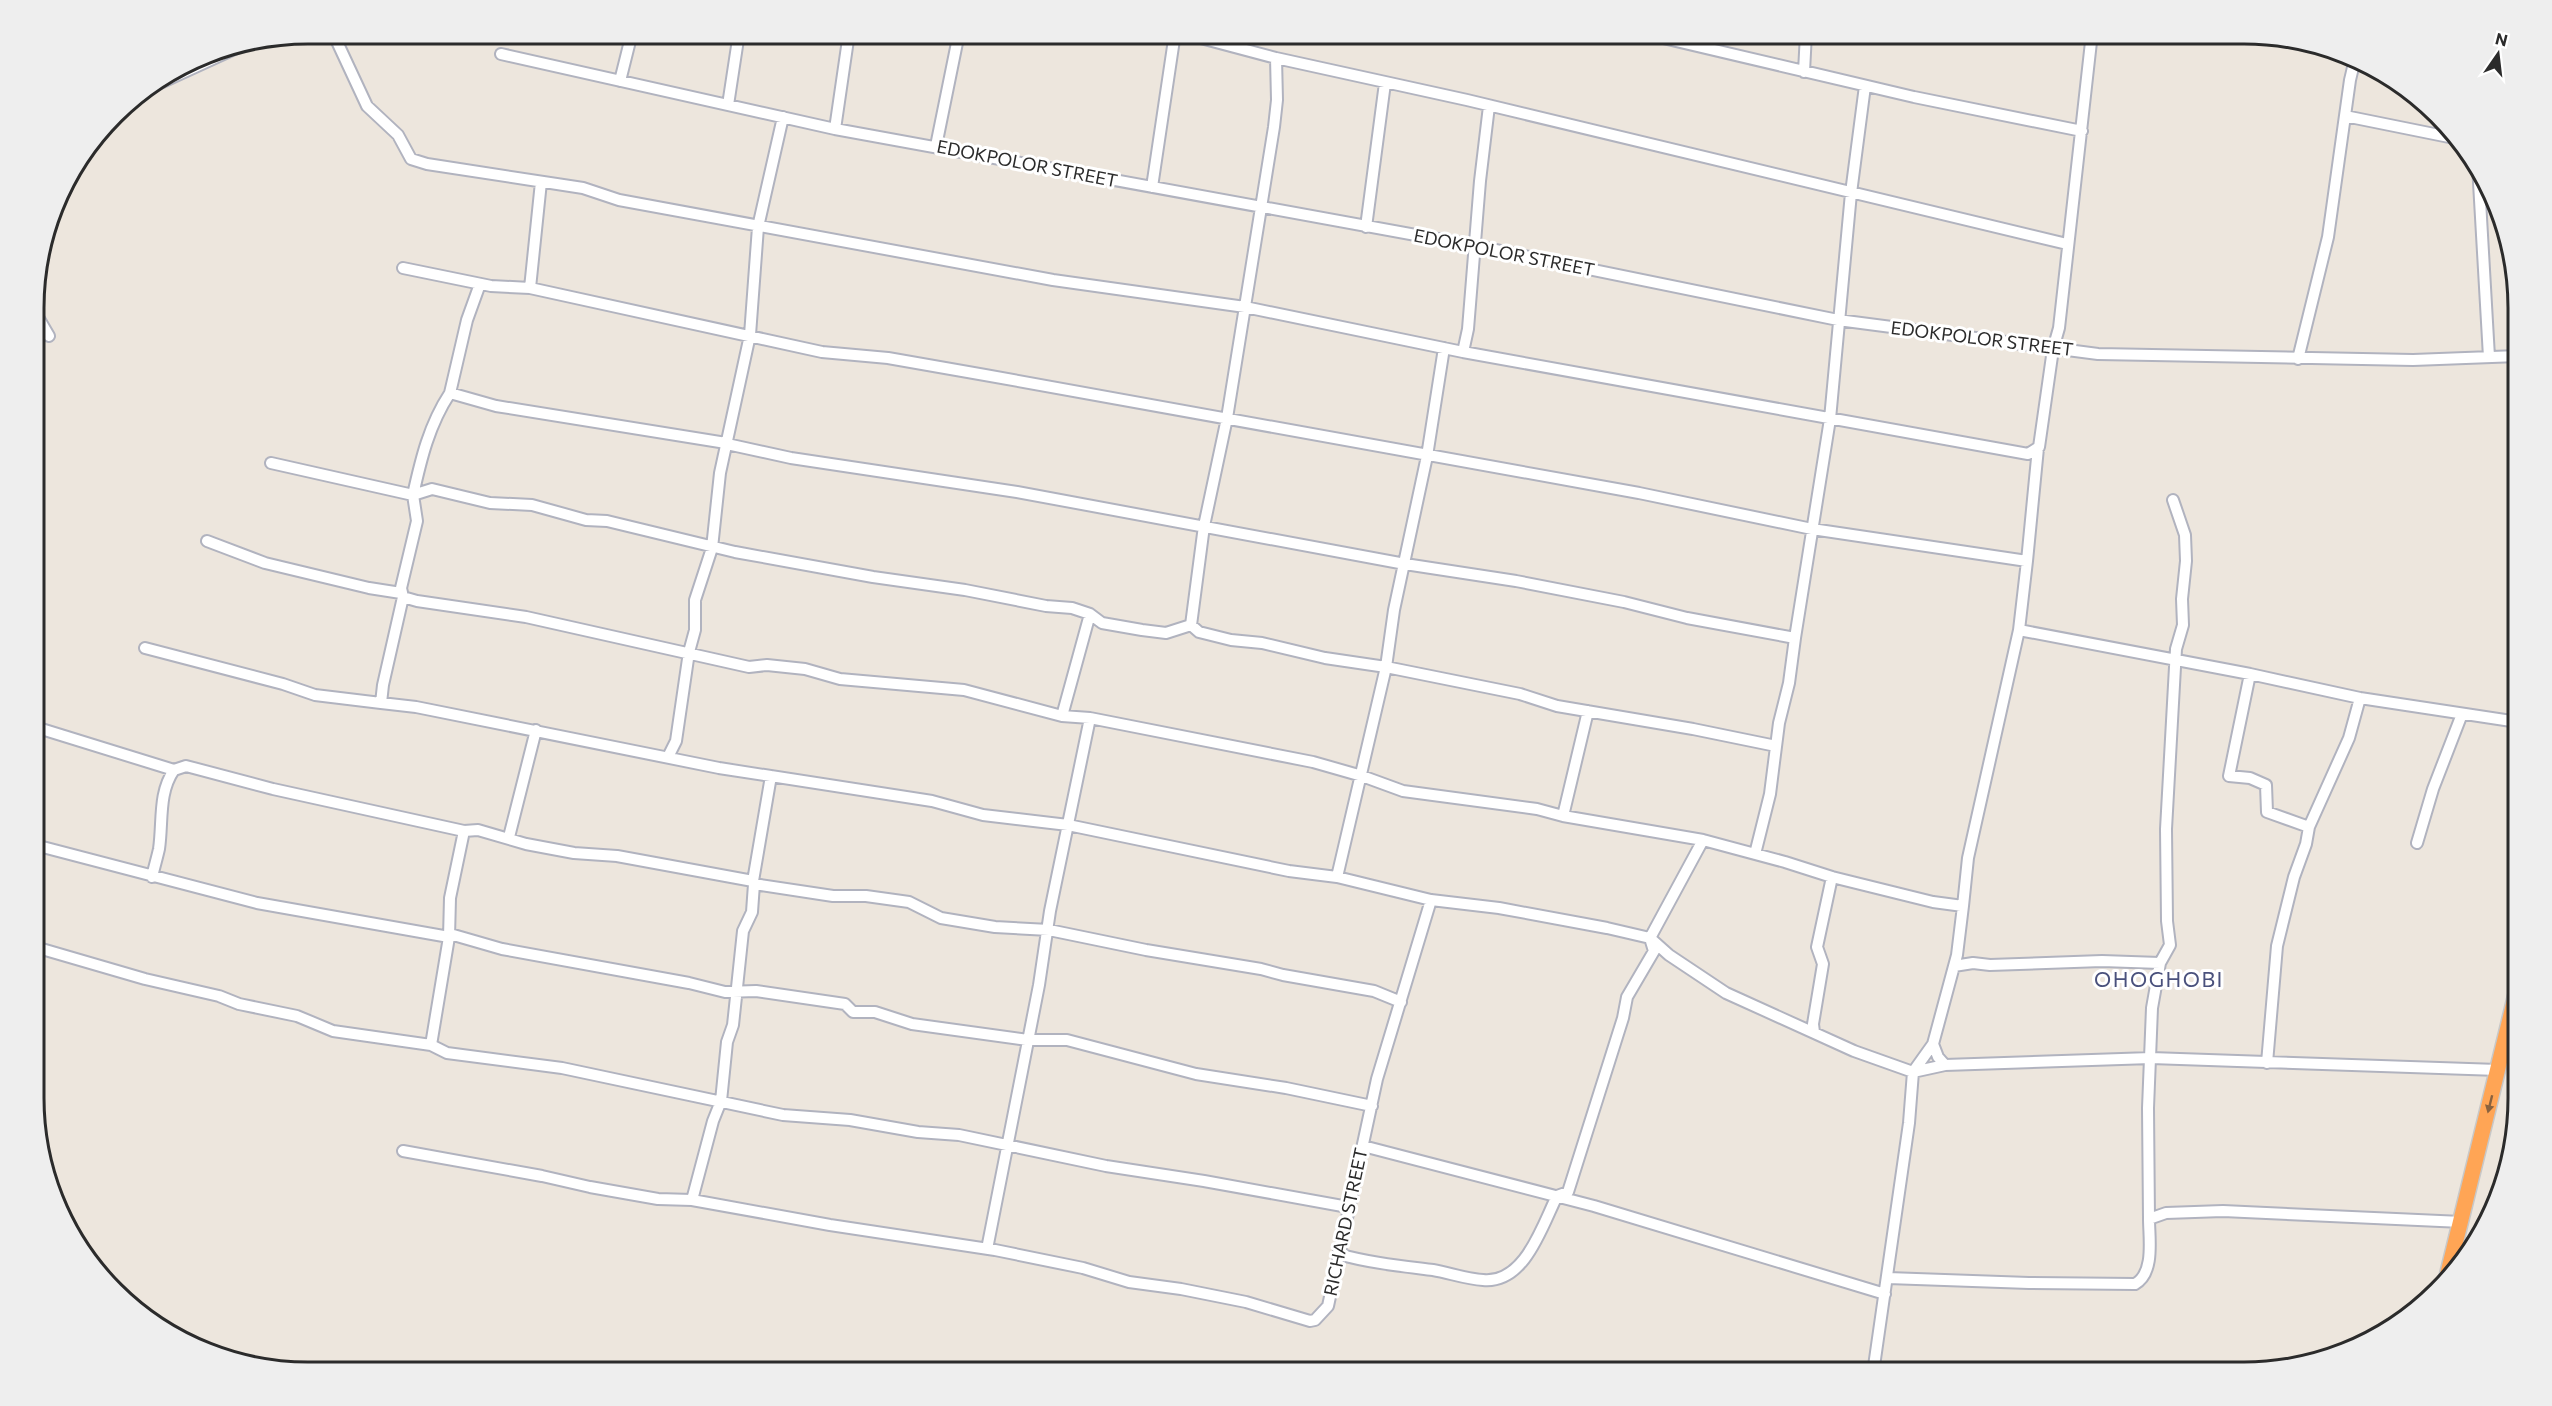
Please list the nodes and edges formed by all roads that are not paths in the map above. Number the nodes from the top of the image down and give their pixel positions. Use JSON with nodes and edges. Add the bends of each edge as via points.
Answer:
{"nodes":[{"id":1,"x":338,"y":44,"type":"edge"},
{"id":2,"x":629,"y":44,"type":"edge"},
{"id":3,"x":737,"y":44,"type":"edge"},
{"id":4,"x":847,"y":44,"type":"edge"},
{"id":5,"x":957,"y":44,"type":"edge"},
{"id":6,"x":1173,"y":44,"type":"edge"},
{"id":7,"x":1223,"y":44,"type":"edge"},
{"id":8,"x":1688,"y":44,"type":"edge"},
{"id":9,"x":1805,"y":44,"type":"edge"},
{"id":10,"x":2091,"y":44,"type":"edge"},
{"id":11,"x":501,"y":54,"type":"dead end"},
{"id":12,"x":1276,"y":58,"type":"junction"},
{"id":13,"x":2354,"y":68,"type":"edge"},
{"id":14,"x":1804,"y":72,"type":"junction"},
{"id":15,"x":620,"y":81,"type":"junction"},
{"id":16,"x":1384,"y":83,"type":"junction"},
{"id":17,"x":1865,"y":86,"type":"junction"},
{"id":18,"x":728,"y":105,"type":"junction"},
{"id":19,"x":1489,"y":106,"type":"junction"},
{"id":20,"x":2345,"y":116,"type":"junction"},
{"id":21,"x":783,"y":117,"type":"junction"},
{"id":22,"x":835,"y":129,"type":"junction"},
{"id":23,"x":2082,"y":131,"type":"junction"},
{"id":24,"x":2446,"y":136,"type":"edge"},
{"id":25,"x":936,"y":146,"type":"junction"},
{"id":26,"x":541,"y":182,"type":"junction"},
{"id":27,"x":1152,"y":187,"type":"junction"},
{"id":28,"x":2479,"y":188,"type":"edge"},
{"id":29,"x":1851,"y":193,"type":"junction"},
{"id":30,"x":1260,"y":208,"type":"junction"},
{"id":31,"x":758,"y":227,"type":"junction"},
{"id":32,"x":1366,"y":227,"type":"junction"},
{"id":33,"x":2067,"y":244,"type":"junction"},
{"id":34,"x":1476,"y":246,"type":"junction"},
{"id":35,"x":403,"y":268,"type":"dead end"},
{"id":36,"x":480,"y":284,"type":"junction"},
{"id":37,"x":530,"y":288,"type":"junction"},
{"id":38,"x":1245,"y":308,"type":"junction"},
{"id":39,"x":1838,"y":320,"type":"junction"},
{"id":40,"x":44,"y":327,"type":"edge"},
{"id":41,"x":750,"y":335,"type":"junction"},
{"id":42,"x":49,"y":336,"type":"dead end"},
{"id":43,"x":1444,"y":348,"type":"junction"},
{"id":44,"x":2053,"y":349,"type":"junction"},
{"id":45,"x":1463,"y":352,"type":"junction"},
{"id":46,"x":2508,"y":356,"type":"edge"},
{"id":47,"x":2489,"y":357,"type":"junction"},
{"id":48,"x":2298,"y":359,"type":"junction"},
{"id":49,"x":450,"y":393,"type":"junction"},
{"id":50,"x":1227,"y":418,"type":"junction"},
{"id":51,"x":1830,"y":419,"type":"junction"},
{"id":52,"x":726,"y":443,"type":"junction"},
{"id":53,"x":2038,"y":448,"type":"junction"},
{"id":54,"x":1427,"y":456,"type":"junction"},
{"id":55,"x":271,"y":464,"type":"dead end"},
{"id":56,"x":413,"y":495,"type":"junction"},
{"id":57,"x":2173,"y":500,"type":"dead end"},
{"id":58,"x":1204,"y":526,"type":"junction"},
{"id":59,"x":1812,"y":529,"type":"junction"},
{"id":60,"x":207,"y":541,"type":"dead end"},
{"id":61,"x":712,"y":548,"type":"junction"},
{"id":62,"x":2027,"y":561,"type":"junction"},
{"id":63,"x":1405,"y":564,"type":"junction"},
{"id":64,"x":402,"y":595,"type":"junction"},
{"id":65,"x":1090,"y":614,"type":"junction"},
{"id":66,"x":1191,"y":625,"type":"junction"},
{"id":67,"x":2019,"y":630,"type":"junction"},
{"id":68,"x":1795,"y":638,"type":"junction"},
{"id":69,"x":144,"y":648,"type":"dead end"},
{"id":70,"x":689,"y":652,"type":"junction"},
{"id":71,"x":2176,"y":662,"type":"junction"},
{"id":72,"x":1386,"y":667,"type":"junction"},
{"id":73,"x":2250,"y":674,"type":"junction"},
{"id":74,"x":2360,"y":698,"type":"junction"},
{"id":75,"x":381,"y":703,"type":"junction"},
{"id":76,"x":1588,"y":711,"type":"junction"},
{"id":77,"x":2462,"y":714,"type":"junction"},
{"id":78,"x":1062,"y":716,"type":"junction"},
{"id":79,"x":1090,"y":718,"type":"junction"},
{"id":80,"x":2508,"y":721,"type":"edge"},
{"id":81,"x":44,"y":730,"type":"edge"},
{"id":82,"x":536,"y":730,"type":"junction"},
{"id":83,"x":1776,"y":746,"type":"junction"},
{"id":84,"x":668,"y":757,"type":"junction"},
{"id":85,"x":174,"y":770,"type":"junction"},
{"id":86,"x":771,"y":776,"type":"junction"},
{"id":87,"x":1362,"y":776,"type":"junction"},
{"id":88,"x":1563,"y":816,"type":"junction"},
{"id":89,"x":1068,"y":825,"type":"junction"},
{"id":90,"x":2309,"y":826,"type":"junction"},
{"id":91,"x":464,"y":831,"type":"junction"},
{"id":92,"x":509,"y":837,"type":"junction"},
{"id":93,"x":1703,"y":840,"type":"junction"},
{"id":94,"x":2417,"y":843,"type":"dead end"},
{"id":95,"x":44,"y":847,"type":"edge"},
{"id":96,"x":1755,"y":854,"type":"junction"},
{"id":97,"x":152,"y":877,"type":"junction"},
{"id":98,"x":1337,"y":877,"type":"junction"},
{"id":99,"x":1832,"y":877,"type":"junction"},
{"id":100,"x":753,"y":883,"type":"junction"},
{"id":101,"x":1431,"y":900,"type":"junction"},
{"id":102,"x":1963,"y":906,"type":"junction"},
{"id":103,"x":1049,"y":930,"type":"junction"},
{"id":104,"x":449,"y":936,"type":"junction"},
{"id":105,"x":1650,"y":938,"type":"junction"},
{"id":106,"x":44,"y":950,"type":"edge"},
{"id":107,"x":2160,"y":963,"type":"junction"},
{"id":108,"x":1954,"y":966,"type":"junction"},
{"id":109,"x":737,"y":993,"type":"junction"},
{"id":110,"x":1401,"y":1002,"type":"junction"},
{"id":111,"x":2508,"y":1028,"type":"edge"},
{"id":112,"x":1814,"y":1032,"type":"junction"},
{"id":113,"x":1028,"y":1040,"type":"junction"},
{"id":114,"x":1933,"y":1044,"type":"junction"},
{"id":115,"x":431,"y":1045,"type":"junction"},
{"id":116,"x":2151,"y":1058,"type":"junction"},
{"id":117,"x":2267,"y":1063,"type":"junction"},
{"id":118,"x":1945,"y":1065,"type":"junction"},
{"id":119,"x":2498,"y":1070,"type":"junction"},
{"id":120,"x":1913,"y":1072,"type":"junction"},
{"id":121,"x":721,"y":1101,"type":"junction"},
{"id":122,"x":1372,"y":1106,"type":"junction"},
{"id":123,"x":1007,"y":1144,"type":"junction"},
{"id":124,"x":1363,"y":1146,"type":"junction"},
{"id":125,"x":403,"y":1151,"type":"dead end"},
{"id":126,"x":1557,"y":1196,"type":"junction"},
{"id":127,"x":692,"y":1200,"type":"junction"},
{"id":128,"x":1348,"y":1207,"type":"junction"},
{"id":129,"x":2149,"y":1219,"type":"junction"},
{"id":130,"x":2462,"y":1222,"type":"junction"},
{"id":131,"x":987,"y":1249,"type":"junction"},
{"id":132,"x":1338,"y":1254,"type":"junction"},
{"id":133,"x":2451,"y":1263,"type":"edge"},
{"id":134,"x":1888,"y":1278,"type":"junction"},
{"id":135,"x":1885,"y":1294,"type":"junction"},
{"id":136,"x":1875,"y":1362,"type":"edge"}],
"edges":[{"from":1,"to":26,"type":"street","via":[[366,106],[398,135],[411,159]]},
{"from":2,"to":15,"type":"street"},
{"from":3,"to":18,"type":"street"},
{"from":4,"to":22,"type":"street"},
{"from":5,"to":25,"type":"street"},
{"from":6,"to":27,"type":"street"},
{"from":7,"to":12,"type":"street"},
{"from":8,"to":14,"type":"street"},
{"from":9,"to":14,"type":"street"},
{"from":10,"to":23,"type":"street"},
{"from":11,"to":15,"type":"street","name":"EDOKPOLOR STREET"},
{"from":12,"to":16,"type":"street"},
{"from":12,"to":30,"type":"street","via":[[1277,100]]},
{"from":13,"to":20,"type":"street"},
{"from":14,"to":17,"type":"street"},
{"from":15,"to":18,"type":"street","name":"EDOKPOLOR STREET"},
{"from":16,"to":19,"type":"street"},
{"from":16,"to":32,"type":"street"},
{"from":17,"to":23,"type":"street"},
{"from":17,"to":29,"type":"street"},
{"from":18,"to":21,"type":"street","name":"EDOKPOLOR STREET"},
{"from":19,"to":29,"type":"street"},
{"from":19,"to":34,"type":"street"},
{"from":20,"to":24,"type":"street"},
{"from":20,"to":48,"type":"street","via":[[2328,237]]},
{"from":21,"to":22,"type":"street","name":"EDOKPOLOR STREET"},
{"from":21,"to":31,"type":"street"},
{"from":22,"to":25,"type":"street","name":"EDOKPOLOR STREET"},
{"from":23,"to":33,"type":"street"},
{"from":25,"to":27,"type":"street","name":"EDOKPOLOR STREET"},
{"from":26,"to":31,"type":"street"},
{"from":26,"to":37,"type":"street"},
{"from":27,"to":30,"type":"street","name":"EDOKPOLOR STREET"},
{"from":28,"to":47,"type":"street"},
{"from":29,"to":33,"type":"street"},
{"from":29,"to":39,"type":"street"},
{"from":30,"to":32,"type":"street","name":"EDOKPOLOR STREET"},
{"from":30,"to":38,"type":"street"},
{"from":31,"to":38,"type":"street","via":[[1053,280]]},
{"from":31,"to":41,"type":"street"},
{"from":32,"to":34,"type":"street","name":"EDOKPOLOR STREET"},
{"from":33,"to":44,"type":"street","via":[[2060,321]]},
{"from":34,"to":39,"type":"street","name":"EDOKPOLOR STREET"},
{"from":34,"to":45,"type":"street"},
{"from":35,"to":36,"type":"street"},
{"from":36,"to":37,"type":"street"},
{"from":36,"to":49,"type":"street"},
{"from":37,"to":41,"type":"street"},
{"from":38,"to":43,"type":"street"},
{"from":38,"to":50,"type":"street"},
{"from":39,"to":44,"type":"street","name":"EDOKPOLOR STREET"},
{"from":39,"to":51,"type":"street"},
{"from":40,"to":42,"type":"street"},
{"from":41,"to":50,"type":"street","via":[[822,352],[888,358]]},
{"from":41,"to":52,"type":"street"},
{"from":43,"to":45,"type":"street"},
{"from":43,"to":54,"type":"street"},
{"from":44,"to":48,"type":"street","name":"EDOKPOLOR STREET","via":[[2098,354]]},
{"from":44,"to":53,"type":"street"},
{"from":45,"to":51,"type":"street"},
{"from":46,"to":47,"type":"street","name":"EDOKPOLOR STREET"},
{"from":47,"to":48,"type":"street","name":"EDOKPOLOR STREET"},
{"from":49,"to":52,"type":"street","via":[[496,406]]},
{"from":49,"to":56,"type":"street","via":[[423,448]]},
{"from":50,"to":54,"type":"street"},
{"from":50,"to":58,"type":"street"},
{"from":51,"to":53,"type":"street","via":[[2028,454]]},
{"from":51,"to":59,"type":"street"},
{"from":52,"to":58,"type":"street","via":[[791,458],[1006,490]]},
{"from":52,"to":61,"type":"street"},
{"from":53,"to":62,"type":"street"},
{"from":54,"to":59,"type":"street","via":[[1639,493]]},
{"from":54,"to":63,"type":"street"},
{"from":55,"to":56,"type":"street"},
{"from":56,"to":61,"type":"street","via":[[432,489],[490,503],[532,505]]},
{"from":56,"to":64,"type":"street","via":[[417,521],[400,588]]},
{"from":57,"to":71,"type":"street","via":[[2185,535],[2186,561],[2183,625]]},
{"from":58,"to":63,"type":"street"},
{"from":58,"to":66,"type":"street"},
{"from":59,"to":62,"type":"street"},
{"from":59,"to":68,"type":"street"},
{"from":60,"to":64,"type":"street","via":[[265,562]]},
{"from":61,"to":65,"type":"street"},
{"from":61,"to":70,"type":"street","via":[[695,600],[695,630]]},
{"from":62,"to":67,"type":"street"},
{"from":63,"to":68,"type":"street","via":[[1516,581]]},
{"from":63,"to":72,"type":"street"},
{"from":64,"to":70,"type":"street"},
{"from":64,"to":75,"type":"street"},
{"from":65,"to":66,"type":"street","via":[[1101,623],[1166,633]]},
{"from":65,"to":78,"type":"street"},
{"from":66,"to":72,"type":"street","via":[[1198,632]]},
{"from":67,"to":71,"type":"street"},
{"from":67,"to":102,"type":"street","via":[[1968,858]]},
{"from":68,"to":83,"type":"street"},
{"from":69,"to":75,"type":"street","via":[[315,695]]},
{"from":70,"to":78,"type":"street","via":[[749,667],[805,669],[840,680],[964,690]]},
{"from":70,"to":84,"type":"street","via":[[676,741]]},
{"from":71,"to":73,"type":"street"},
{"from":71,"to":107,"type":"street","via":[[2166,829],[2170,945]]},
{"from":72,"to":76,"type":"street"},
{"from":72,"to":87,"type":"street"},
{"from":73,"to":74,"type":"street"},
{"from":73,"to":90,"type":"street","via":[[2229,776],[2250,778],[2266,785],[2267,812]]},
{"from":74,"to":77,"type":"street"},
{"from":74,"to":90,"type":"street","via":[[2349,738]]},
{"from":75,"to":82,"type":"street"},
{"from":76,"to":83,"type":"street"},
{"from":76,"to":88,"type":"street"},
{"from":77,"to":80,"type":"street"},
{"from":77,"to":94,"type":"street"},
{"from":78,"to":79,"type":"street"},
{"from":79,"to":87,"type":"street","via":[[1302,760]]},
{"from":79,"to":89,"type":"street"},
{"from":81,"to":85,"type":"street"},
{"from":82,"to":84,"type":"street"},
{"from":82,"to":92,"type":"street"},
{"from":83,"to":96,"type":"street","via":[[1770,794]]},
{"from":84,"to":86,"type":"street"},
{"from":85,"to":91,"type":"street","via":[[186,766]]},
{"from":85,"to":97,"type":"street","via":[[166,781],[159,851]]},
{"from":86,"to":89,"type":"street","via":[[932,801],[983,815]]},
{"from":86,"to":100,"type":"street"},
{"from":87,"to":88,"type":"street","via":[[1403,791]]},
{"from":87,"to":98,"type":"street"},
{"from":88,"to":93,"type":"street"},
{"from":89,"to":98,"type":"street"},
{"from":89,"to":103,"type":"street"},
{"from":90,"to":117,"type":"street","via":[[2277,946]]},
{"from":91,"to":92,"type":"street"},
{"from":91,"to":104,"type":"street","via":[[450,898]]},
{"from":92,"to":100,"type":"street","via":[[526,844],[616,856]]},
{"from":93,"to":96,"type":"street"},
{"from":93,"to":105,"type":"street"},
{"from":95,"to":97,"type":"street"},
{"from":96,"to":99,"type":"street"},
{"from":97,"to":104,"type":"street","via":[[257,903]]},
{"from":98,"to":101,"type":"street"},
{"from":99,"to":102,"type":"street"},
{"from":99,"to":112,"type":"street","via":[[1816,947],[1823,964]]},
{"from":100,"to":103,"type":"street","via":[[832,896],[909,902],[941,918]]},
{"from":100,"to":109,"type":"street","via":[[752,912],[743,931]]},
{"from":101,"to":105,"type":"street","via":[[1499,908]]},
{"from":101,"to":110,"type":"street","name":"RICHARD STREET"},
{"from":102,"to":108,"type":"street"},
{"from":103,"to":110,"type":"street","via":[[1341,984]]},
{"from":103,"to":113,"type":"street"},
{"from":104,"to":109,"type":"street"},
{"from":104,"to":115,"type":"street"},
{"from":105,"to":112,"type":"street","via":[[1726,993]]},
{"from":105,"to":126,"type":"street","via":[[1654,951],[1627,998],[1568,1192]]},
{"from":106,"to":115,"type":"street","via":[[239,1004],[297,1016],[333,1031]]},
{"from":107,"to":108,"type":"street"},
{"from":107,"to":116,"type":"street","via":[[2152,1008]]},
{"from":108,"to":114,"type":"street"},
{"from":109,"to":113,"type":"street","via":[[756,991],[845,1004],[854,1012],[875,1012],[912,1024]]},
{"from":109,"to":121,"type":"street","via":[[733,1025],[726,1042]]},
{"from":110,"to":122,"type":"street","name":"RICHARD STREET"},
{"from":111,"to":119,"type":"highway"},
{"from":112,"to":120,"type":"street"},
{"from":113,"to":122,"type":"street","via":[[1067,1040],[1196,1074]]},
{"from":113,"to":123,"type":"street"},
{"from":114,"to":118,"type":"street"},
{"from":114,"to":120,"type":"street"},
{"from":115,"to":121,"type":"street","via":[[447,1053],[562,1068]]},
{"from":116,"to":117,"type":"street"},
{"from":116,"to":118,"type":"street"},
{"from":116,"to":129,"type":"street"},
{"from":117,"to":119,"type":"street"},
{"from":118,"to":120,"type":"street"},
{"from":119,"to":130,"type":"highway","one_way":true},
{"from":120,"to":134,"type":"street"},
{"from":121,"to":123,"type":"street","via":[[783,1115],[850,1120]]},
{"from":121,"to":127,"type":"street"},
{"from":122,"to":124,"type":"street","name":"RICHARD STREET"},
{"from":123,"to":128,"type":"street","via":[[1106,1166]]},
{"from":123,"to":131,"type":"street"},
{"from":124,"to":126,"type":"street"},
{"from":124,"to":128,"type":"street","name":"RICHARD STREET"},
{"from":125,"to":127,"type":"street","via":[[658,1199]]},
{"from":126,"to":132,"type":"street","via":[[1521,1262],[1498,1279],[1485,1281]]},
{"from":126,"to":135,"type":"street"},
{"from":127,"to":131,"type":"street"},
{"from":128,"to":132,"type":"street","name":"RICHARD STREET"},
{"from":129,"to":130,"type":"street","via":[[2166,1213],[2233,1211]]},
{"from":129,"to":134,"type":"street","via":[[2149,1261],[2135,1284]]},
{"from":130,"to":133,"type":"highway"},
{"from":131,"to":132,"type":"street","name":"RICHARD STREET","via":[[1083,1268],[1130,1282],[1246,1302],[1310,1321],[1316,1320],[1328,1305]]},
{"from":134,"to":135,"type":"street"},
{"from":135,"to":136,"type":"street"}]}
